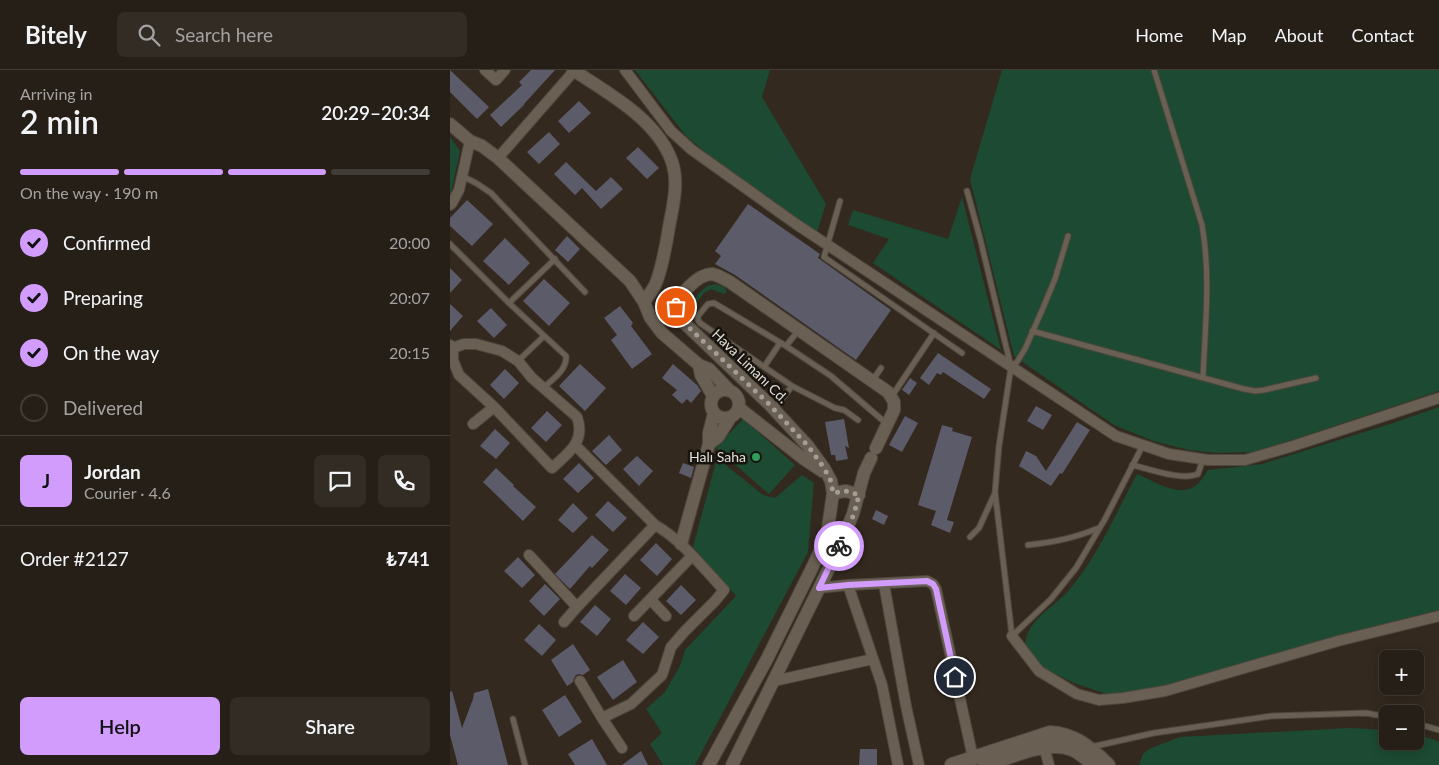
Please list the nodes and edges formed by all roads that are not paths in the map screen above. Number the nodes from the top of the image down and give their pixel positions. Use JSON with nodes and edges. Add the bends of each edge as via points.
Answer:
{"nodes":[{"id":1,"x":485,"y":70,"type":"edge"},
{"id":2,"x":505,"y":70,"type":"edge"},
{"id":3,"x":573,"y":70,"type":"edge"},
{"id":4,"x":625,"y":70,"type":"edge"},
{"id":5,"x":1154,"y":70,"type":"edge"},
{"id":6,"x":450,"y":124,"type":"edge"},
{"id":7,"x":470,"y":141,"type":"junction"},
{"id":8,"x":498,"y":158,"type":"junction"},
{"id":9,"x":462,"y":176,"type":"junction"},
{"id":10,"x":967,"y":190,"type":"dead end"},
{"id":11,"x":840,"y":201,"type":"dead end"},
{"id":12,"x":450,"y":205,"type":"edge"},
{"id":13,"x":1068,"y":236,"type":"dead end"},
{"id":14,"x":450,"y":244,"type":"edge"},
{"id":15,"x":828,"y":245,"type":"junction"},
{"id":16,"x":555,"y":259,"type":"junction"},
{"id":17,"x":585,"y":292,"type":"dead end"},
{"id":18,"x":644,"y":302,"type":"junction"},
{"id":19,"x":509,"y":303,"type":"junction"},
{"id":20,"x":799,"y":330,"type":"junction"},
{"id":21,"x":1032,"y":331,"type":"junction"},
{"id":22,"x":934,"y":333,"type":"junction"},
{"id":23,"x":544,"y":336,"type":"junction"},
{"id":24,"x":780,"y":343,"type":"junction"},
{"id":25,"x":452,"y":346,"type":"edge"},
{"id":26,"x":786,"y":346,"type":"junction"},
{"id":27,"x":962,"y":353,"type":"dead end"},
{"id":28,"x":518,"y":360,"type":"junction"},
{"id":29,"x":699,"y":366,"type":"junction"},
{"id":30,"x":764,"y":367,"type":"junction"},
{"id":31,"x":1011,"y":367,"type":"junction"},
{"id":32,"x":881,"y":368,"type":"dead end"},
{"id":33,"x":1203,"y":378,"type":"junction"},
{"id":34,"x":1316,"y":378,"type":"dead end"},
{"id":35,"x":873,"y":381,"type":"junction"},
{"id":36,"x":792,"y":386,"type":"junction"},
{"id":37,"x":544,"y":388,"type":"junction"},
{"id":38,"x":728,"y":390,"type":"junction"},
{"id":39,"x":712,"y":396,"type":"junction"},
{"id":40,"x":892,"y":397,"type":"junction"},
{"id":41,"x":1439,"y":398,"type":"edge"},
{"id":42,"x":494,"y":407,"type":"junction"},
{"id":43,"x":739,"y":408,"type":"junction"},
{"id":44,"x":774,"y":409,"type":"junction"},
{"id":45,"x":714,"y":413,"type":"junction"},
{"id":46,"x":730,"y":418,"type":"junction"},
{"id":47,"x":858,"y":420,"type":"dead end"},
{"id":48,"x":473,"y":424,"type":"dead end"},
{"id":49,"x":888,"y":424,"type":"junction"},
{"id":50,"x":709,"y":444,"type":"junction"},
{"id":51,"x":575,"y":445,"type":"junction"},
{"id":52,"x":1143,"y":445,"type":"junction"},
{"id":53,"x":1203,"y":459,"type":"junction"},
{"id":54,"x":1132,"y":465,"type":"junction"},
{"id":55,"x":828,"y":476,"type":"junction"},
{"id":56,"x":995,"y":492,"type":"junction"},
{"id":57,"x":833,"y":493,"type":"junction"},
{"id":58,"x":859,"y":495,"type":"junction"},
{"id":59,"x":655,"y":525,"type":"junction"},
{"id":60,"x":1100,"y":528,"type":"junction"},
{"id":61,"x":970,"y":537,"type":"dead end"},
{"id":62,"x":681,"y":544,"type":"junction"},
{"id":63,"x":1028,"y":546,"type":"dead end"},
{"id":64,"x":529,"y":555,"type":"dead end"},
{"id":65,"x":692,"y":556,"type":"junction"},
{"id":66,"x":884,"y":584,"type":"junction"},
{"id":67,"x":848,"y":585,"type":"junction"},
{"id":68,"x":819,"y":588,"type":"junction"},
{"id":69,"x":651,"y":600,"type":"junction"},
{"id":70,"x":577,"y":607,"type":"junction"},
{"id":71,"x":634,"y":616,"type":"dead end"},
{"id":72,"x":666,"y":616,"type":"dead end"},
{"id":73,"x":1439,"y":616,"type":"edge"},
{"id":74,"x":564,"y":622,"type":"dead end"},
{"id":75,"x":1012,"y":636,"type":"junction"},
{"id":76,"x":873,"y":659,"type":"junction"},
{"id":77,"x":580,"y":681,"type":"dead end"},
{"id":78,"x":774,"y":682,"type":"junction"},
{"id":79,"x":1379,"y":715,"type":"edge"},
{"id":80,"x":602,"y":718,"type":"junction"},
{"id":81,"x":513,"y":719,"type":"dead end"},
{"id":82,"x":1424,"y":726,"type":"edge"},
{"id":83,"x":1439,"y":730,"type":"edge"},
{"id":84,"x":1044,"y":747,"type":"junction"},
{"id":85,"x":1088,"y":747,"type":"junction"},
{"id":86,"x":622,"y":748,"type":"dead end"},
{"id":87,"x":973,"y":758,"type":"junction"},
{"id":88,"x":1009,"y":761,"type":"edge"},
{"id":89,"x":525,"y":765,"type":"edge"},
{"id":90,"x":709,"y":765,"type":"edge"},
{"id":91,"x":732,"y":765,"type":"edge"},
{"id":92,"x":898,"y":765,"type":"edge"},
{"id":93,"x":919,"y":765,"type":"edge"},
{"id":94,"x":952,"y":765,"type":"edge"},
{"id":95,"x":986,"y":765,"type":"edge"},
{"id":96,"x":1049,"y":765,"type":"edge"},
{"id":97,"x":1095,"y":765,"type":"edge"},
{"id":98,"x":1108,"y":765,"type":"edge"}],
"edges":[{"from":1,"to":2,"type":"street","via":[[496,80]]},
{"from":3,"to":8,"type":"street"},
{"from":3,"to":18,"type":"street","via":[[625,105],[648,125],[663,142],[673,163],[675,183],[665,250],[656,284]]},
{"from":4,"to":15,"type":"street","via":[[671,131],[692,150]]},
{"from":5,"to":33,"type":"lane","via":[[1205,242]]},
{"from":6,"to":7,"type":"street"},
{"from":7,"to":8,"type":"street"},
{"from":7,"to":9,"type":"street"},
{"from":8,"to":18,"type":"street","via":[[630,281]]},
{"from":9,"to":12,"type":"street","via":[[459,190]]},
{"from":9,"to":16,"type":"lane","via":[[491,194]]},
{"from":10,"to":31,"type":"lane"},
{"from":11,"to":15,"type":"lane"},
{"from":13,"to":21,"type":"lane","via":[[1055,279]]},
{"from":14,"to":19,"type":"lane"},
{"from":15,"to":22,"type":"lane","via":[[824,257]]},
{"from":15,"to":31,"type":"street"},
{"from":16,"to":17,"type":"lane"},
{"from":16,"to":19,"type":"lane"},
{"from":18,"to":29,"type":"street","via":[[662,333]]},
{"from":19,"to":23,"type":"lane"},
{"from":20,"to":26,"type":"lane"},
{"from":20,"to":35,"type":"street","name":"Hava Limanı Cd."},
{"from":20,"to":44,"type":"street","name":"Hava Limanı Cd.","via":[[730,282],[712,274],[697,278],[676,307],[680,319]]},
{"from":21,"to":31,"type":"lane","via":[[1025,349]]},
{"from":21,"to":33,"type":"lane"},
{"from":22,"to":27,"type":"lane"},
{"from":22,"to":40,"type":"lane"},
{"from":23,"to":28,"type":"lane"},
{"from":23,"to":37,"type":"lane","via":[[566,356],[563,369]]},
{"from":24,"to":26,"type":"lane"},
{"from":24,"to":30,"type":"lane"},
{"from":24,"to":30,"type":"lane","via":[[714,303],[708,304],[698,316],[700,323]]},
{"from":25,"to":28,"type":"street","via":[[476,344],[502,351]]},
{"from":25,"to":42,"type":"street","via":[[459,375]]},
{"from":26,"to":49,"type":"lane","via":[[831,376]]},
{"from":28,"to":37,"type":"street"},
{"from":29,"to":38,"type":"street","via":[[708,369]]},
{"from":29,"to":39,"type":"street"},
{"from":30,"to":36,"type":"lane"},
{"from":31,"to":52,"type":"street","via":[[1116,436]]},
{"from":31,"to":56,"type":"lane"},
{"from":32,"to":35,"type":"lane"},
{"from":33,"to":34,"type":"lane","via":[[1255,391]]},
{"from":35,"to":40,"type":"street","name":"Hava Limanı Cd."},
{"from":36,"to":44,"type":"lane"},
{"from":36,"to":47,"type":"lane"},
{"from":37,"to":51,"type":"street","via":[[577,417],[580,434]]},
{"from":38,"to":39,"type":"street","via":[[720,390]]},
{"from":38,"to":43,"type":"street","via":[[736,395]]},
{"from":39,"to":45,"type":"street","via":[[710,405]]},
{"from":40,"to":49,"type":"street","via":[[894,410]]},
{"from":41,"to":53,"type":"street","via":[[1245,460]]},
{"from":42,"to":48,"type":"street"},
{"from":42,"to":51,"type":"street","via":[[552,468]]},
{"from":43,"to":46,"type":"street"},
{"from":43,"to":55,"type":"street"},
{"from":44,"to":55,"type":"street","name":"Hava Limanı Cd.","via":[[808,446]]},
{"from":45,"to":46,"type":"street","via":[[721,418]]},
{"from":45,"to":50,"type":"street"},
{"from":46,"to":50,"type":"street","via":[[718,438]]},
{"from":49,"to":58,"type":"street","via":[[864,473]]},
{"from":50,"to":62,"type":"street"},
{"from":51,"to":59,"type":"street"},
{"from":52,"to":53,"type":"street","via":[[1169,454]]},
{"from":52,"to":54,"type":"lane"},
{"from":53,"to":54,"type":"lane","via":[[1198,474],[1192,477]]},
{"from":54,"to":60,"type":"lane"},
{"from":55,"to":57,"type":"street","name":"Hava Limanı Cd."},
{"from":56,"to":61,"type":"lane","via":[[979,528]]},
{"from":56,"to":75,"type":"lane"},
{"from":57,"to":58,"type":"street","via":[[846,491]]},
{"from":57,"to":90,"type":"street","name":"Hava Limanı Cd.","via":[[827,535],[814,564]]},
{"from":58,"to":68,"type":"street","via":[[854,514]]},
{"from":59,"to":62,"type":"street"},
{"from":59,"to":70,"type":"street"},
{"from":60,"to":63,"type":"lane","via":[[1076,537]]},
{"from":60,"to":75,"type":"lane","via":[[1076,568],[1051,599]]},
{"from":62,"to":65,"type":"street"},
{"from":64,"to":70,"type":"street"},
{"from":65,"to":69,"type":"street"},
{"from":65,"to":80,"type":"street","via":[[724,590],[672,647],[662,676],[631,704]]},
{"from":66,"to":67,"type":"street"},
{"from":66,"to":87,"type":"street","via":[[927,581],[936,589]]},
{"from":66,"to":93,"type":"street"},
{"from":67,"to":68,"type":"street"},
{"from":67,"to":76,"type":"street"},
{"from":68,"to":78,"type":"street"},
{"from":69,"to":71,"type":"street"},
{"from":69,"to":72,"type":"street"},
{"from":70,"to":74,"type":"street"},
{"from":73,"to":75,"type":"street","via":[[1338,641],[1165,691],[1099,700],[1077,694],[1039,671]]},
{"from":76,"to":78,"type":"street"},
{"from":76,"to":92,"type":"street","via":[[882,685]]},
{"from":77,"to":80,"type":"street"},
{"from":78,"to":91,"type":"street"},
{"from":79,"to":85,"type":"lane","via":[[1272,716],[1154,733]]},
{"from":80,"to":86,"type":"street"},
{"from":81,"to":89,"type":"lane"},
{"from":82,"to":83,"type":"lane"},
{"from":84,"to":88,"type":"main road"},
{"from":84,"to":96,"type":"street"},
{"from":84,"to":97,"type":"main road","via":[[1074,749]]},
{"from":85,"to":87,"type":"main road","via":[[1071,737],[1050,734]]},
{"from":85,"to":98,"type":"main road"},
{"from":87,"to":94,"type":"main road"},
{"from":88,"to":95,"type":"main road"}]}
